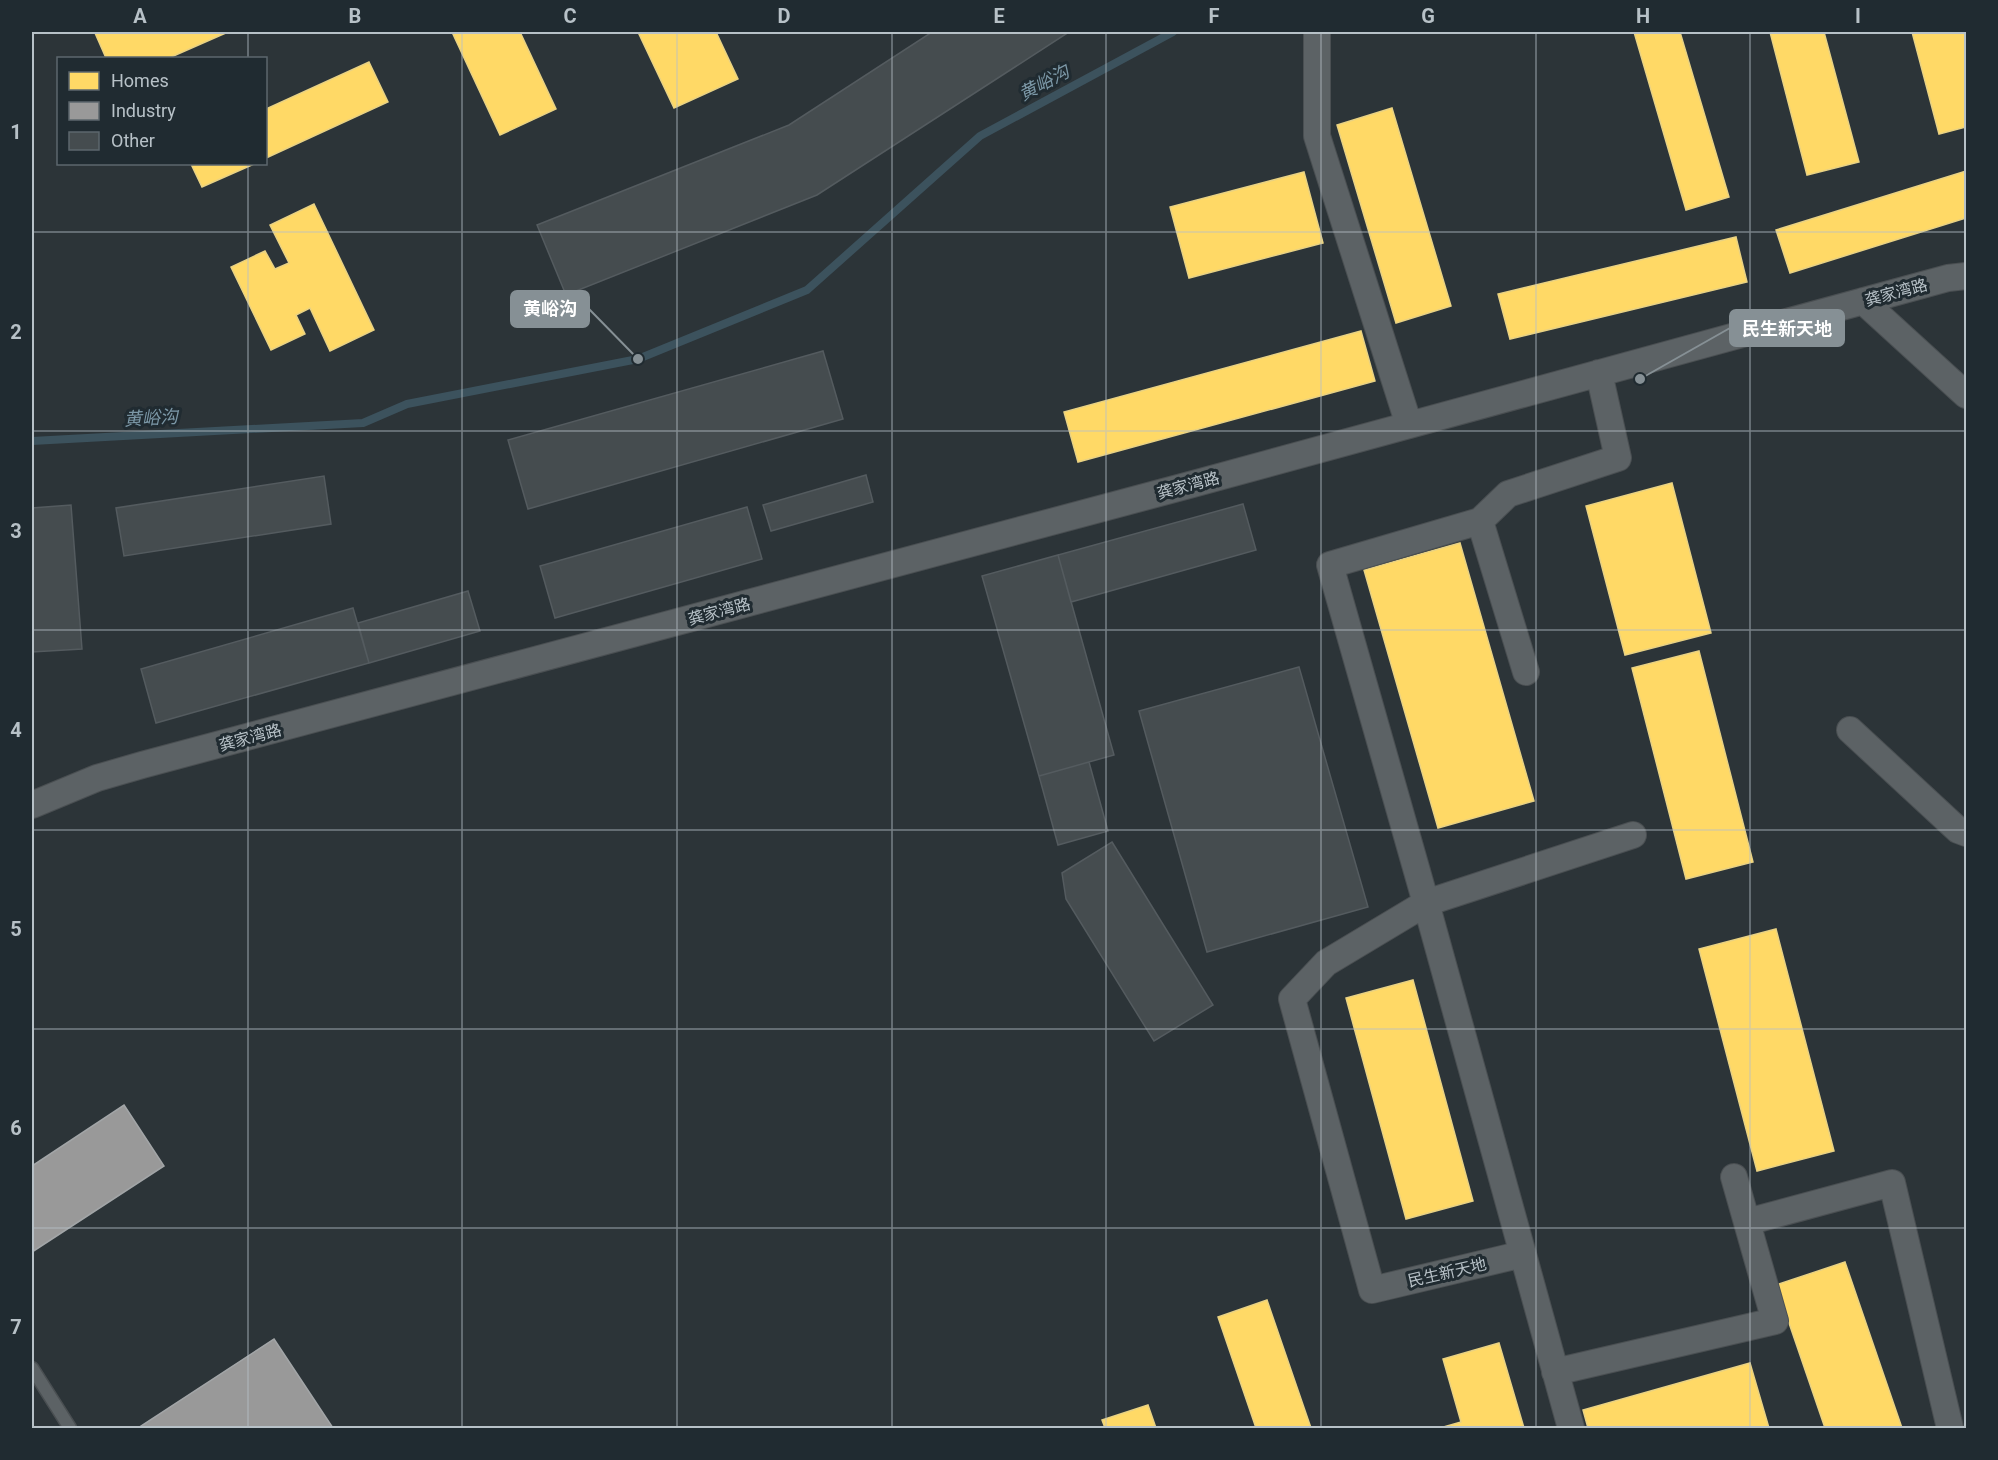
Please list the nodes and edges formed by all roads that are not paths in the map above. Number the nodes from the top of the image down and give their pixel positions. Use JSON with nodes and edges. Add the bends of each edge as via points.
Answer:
{"nodes":[{"id":1,"x":1317,"y":32,"type":"edge"},
{"id":2,"x":1966,"y":276,"type":"edge"},
{"id":3,"x":1863,"y":302,"type":"junction"},
{"id":4,"x":1599,"y":374,"type":"junction"},
{"id":5,"x":1966,"y":395,"type":"edge"},
{"id":6,"x":1409,"y":425,"type":"junction"},
{"id":7,"x":1480,"y":521,"type":"junction"},
{"id":8,"x":1526,"y":672,"type":"dead end"},
{"id":9,"x":1850,"y":730,"type":"dead end"},
{"id":10,"x":32,"y":805,"type":"edge"},
{"id":11,"x":1966,"y":833,"type":"edge"},
{"id":12,"x":1633,"y":835,"type":"dead end"},
{"id":13,"x":1426,"y":903,"type":"junction"},
{"id":14,"x":1734,"y":1177,"type":"dead end"},
{"id":15,"x":1747,"y":1222,"type":"junction"},
{"id":16,"x":1523,"y":1254,"type":"junction"},
{"id":17,"x":32,"y":1368,"type":"edge"},
{"id":18,"x":1555,"y":1372,"type":"junction"},
{"id":19,"x":70,"y":1428,"type":"edge"},
{"id":20,"x":1570,"y":1428,"type":"edge"},
{"id":21,"x":1950,"y":1428,"type":"edge"}],
"edges":[{"from":1,"to":6,"type":"street","via":[[1317,136]]},
{"from":2,"to":3,"type":"street","name":"龚家湾路"},
{"from":3,"to":4,"type":"street","name":"龚家湾路"},
{"from":3,"to":5,"type":"street"},
{"from":4,"to":6,"type":"street","name":"龚家湾路"},
{"from":4,"to":7,"type":"street","via":[[1618,458],[1508,494]]},
{"from":6,"to":10,"type":"street","name":"龚家湾路","via":[[142,765],[97,778]]},
{"from":7,"to":8,"type":"street"},
{"from":7,"to":13,"type":"street","via":[[1330,565]]},
{"from":9,"to":11,"type":"street","via":[[1958,830]]},
{"from":12,"to":13,"type":"street"},
{"from":13,"to":16,"type":"street"},
{"from":13,"to":16,"type":"street","name":"民生新天地","via":[[1326,963],[1292,999],[1372,1290]]},
{"from":14,"to":15,"type":"street"},
{"from":15,"to":18,"type":"street","via":[[1775,1322]]},
{"from":15,"to":21,"type":"street","via":[[1892,1183]]},
{"from":16,"to":18,"type":"street"},
{"from":17,"to":19,"type":"lane"},
{"from":18,"to":20,"type":"street"}]}
